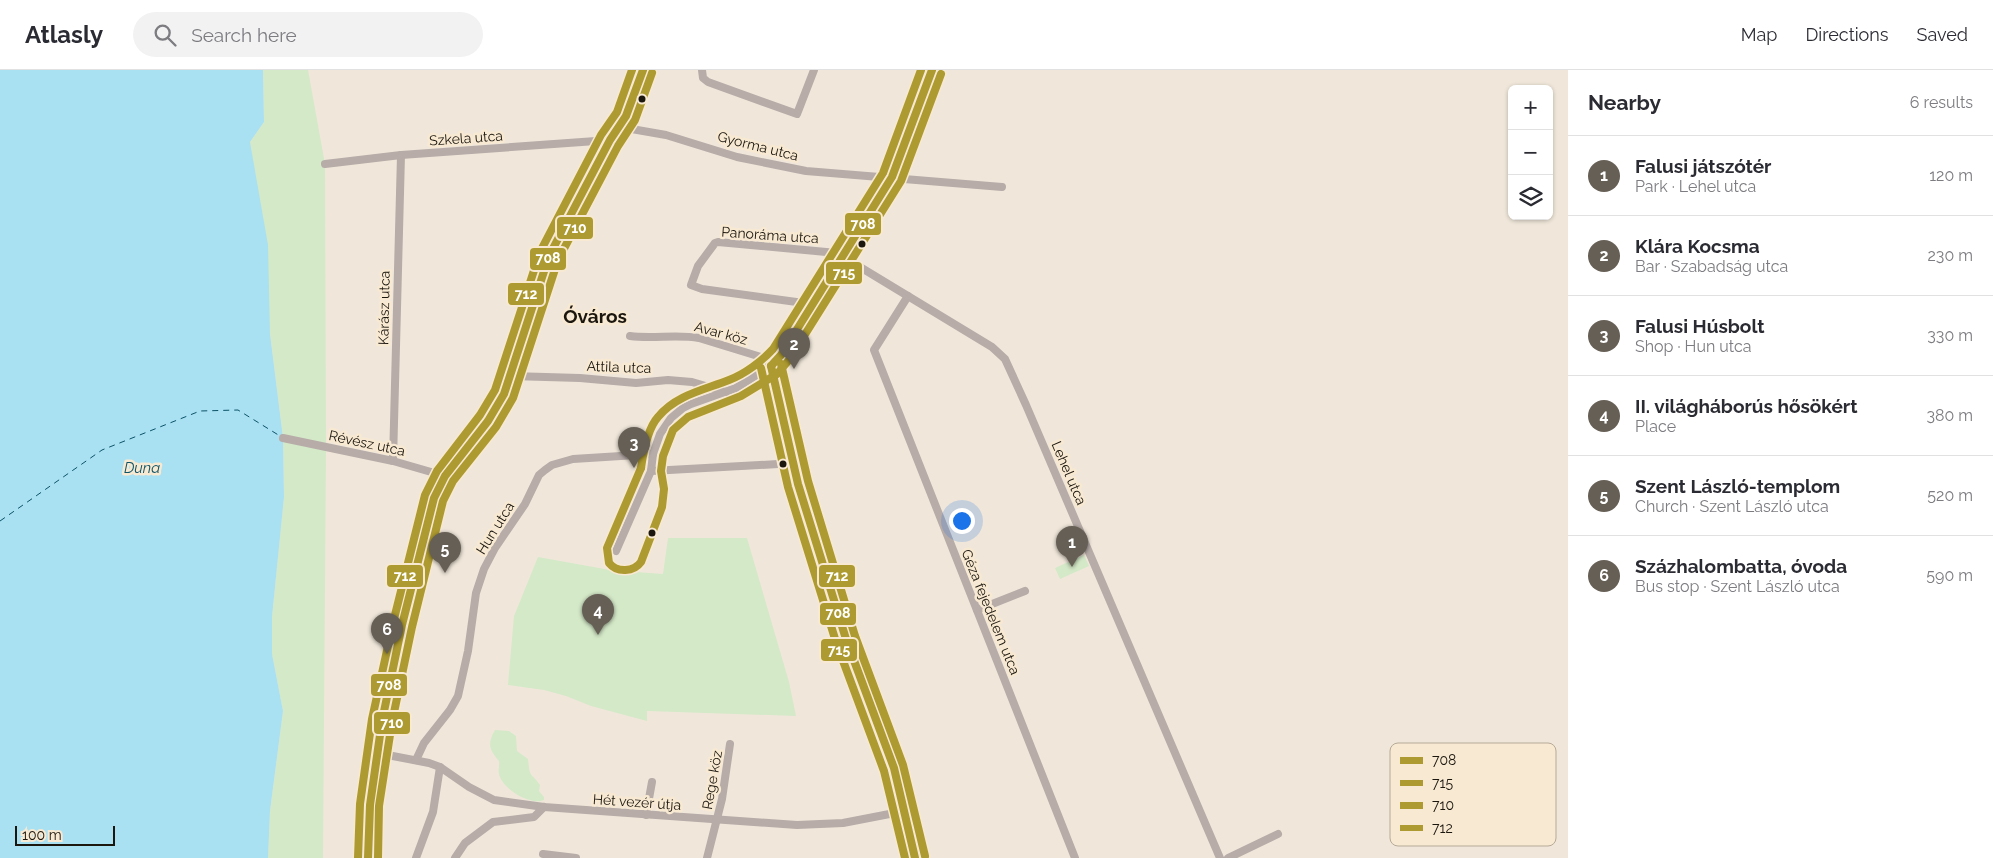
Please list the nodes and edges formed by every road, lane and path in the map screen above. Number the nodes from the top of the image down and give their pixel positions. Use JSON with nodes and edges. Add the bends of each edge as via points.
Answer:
{"nodes":[{"id":1,"x":643,"y":70,"type":"edge"},
{"id":2,"x":814,"y":70,"type":"edge"},
{"id":3,"x":932,"y":70,"type":"edge"},
{"id":4,"x":702,"y":71,"type":"edge"},
{"id":5,"x":620,"y":127,"type":"junction"},
{"id":6,"x":610,"y":140,"type":"junction"},
{"id":7,"x":401,"y":155,"type":"junction"},
{"id":8,"x":326,"y":164,"type":"dead end"},
{"id":9,"x":892,"y":177,"type":"junction"},
{"id":10,"x":1002,"y":187,"type":"dead end"},
{"id":11,"x":842,"y":256,"type":"junction"},
{"id":12,"x":908,"y":296,"type":"junction"},
{"id":13,"x":811,"y":304,"type":"junction"},
{"id":14,"x":630,"y":336,"type":"dead end"},
{"id":15,"x":771,"y":366,"type":"junction"},
{"id":16,"x":511,"y":376,"type":"junction"},
{"id":17,"x":726,"y":392,"type":"junction"},
{"id":18,"x":283,"y":438,"type":"dead end"},
{"id":19,"x":653,"y":454,"type":"junction"},
{"id":20,"x":393,"y":461,"type":"junction"},
{"id":21,"x":778,"y":464,"type":"dead end"},
{"id":22,"x":651,"y":471,"type":"junction"},
{"id":23,"x":445,"y":476,"type":"junction"},
{"id":24,"x":616,"y":551,"type":"dead end"},
{"id":25,"x":1025,"y":591,"type":"dead end"},
{"id":26,"x":977,"y":610,"type":"junction"},
{"id":27,"x":730,"y":744,"type":"dead end"},
{"id":28,"x":377,"y":753,"type":"junction"},
{"id":29,"x":416,"y":760,"type":"junction"},
{"id":30,"x":440,"y":767,"type":"junction"},
{"id":31,"x":652,"y":782,"type":"dead end"},
{"id":32,"x":544,"y":807,"type":"junction"},
{"id":33,"x":905,"y":810,"type":"junction"},
{"id":34,"x":646,"y":815,"type":"junction"},
{"id":35,"x":717,"y":820,"type":"junction"},
{"id":36,"x":1278,"y":834,"type":"dead end"},
{"id":37,"x":543,"y":854,"type":"dead end"},
{"id":38,"x":368,"y":858,"type":"edge"},
{"id":39,"x":416,"y":858,"type":"edge"},
{"id":40,"x":455,"y":858,"type":"edge"},
{"id":41,"x":576,"y":858,"type":"edge"},
{"id":42,"x":707,"y":858,"type":"edge"},
{"id":43,"x":914,"y":858,"type":"edge"},
{"id":44,"x":1075,"y":858,"type":"edge"},
{"id":45,"x":1220,"y":858,"type":"edge"},
{"id":46,"x":1228,"y":858,"type":"edge"}],
"edges":[{"from":1,"to":5,"type":"street"},
{"from":2,"to":4,"type":"street","via":[[797,114],[708,82]]},
{"from":3,"to":9,"type":"street"},
{"from":5,"to":6,"type":"street"},
{"from":5,"to":9,"type":"street","name":"Gyorma utca","via":[[666,135],[773,165],[834,174]]},
{"from":6,"to":7,"type":"street","name":"Szkela utca"},
{"from":6,"to":16,"type":"street","via":[[549,256]]},
{"from":7,"to":8,"type":"street","name":"Szkela utca"},
{"from":7,"to":20,"type":"street","name":"Kárász utca"},
{"from":9,"to":10,"type":"street","name":"Gyorma utca"},
{"from":9,"to":11,"type":"street"},
{"from":11,"to":12,"type":"street","name":"Lehel utca"},
{"from":11,"to":13,"type":"street"},
{"from":11,"to":13,"type":"street","name":"Panoráma utca","via":[[833,252],[718,242],[698,266],[691,285]]},
{"from":12,"to":26,"type":"street","name":"Géza fejedelem utca","via":[[874,350]]},
{"from":12,"to":45,"type":"street","name":"Lehel utca","via":[[1000,352],[1008,365]]},
{"from":13,"to":15,"type":"street"},
{"from":14,"to":15,"type":"street","name":"Avar köz","via":[[690,336],[761,357]]},
{"from":15,"to":17,"type":"street"},
{"from":15,"to":33,"type":"street","via":[[798,484],[852,655],[892,759]]},
{"from":16,"to":17,"type":"street","name":"Attila utca","via":[[636,382],[668,380],[692,382]]},
{"from":16,"to":23,"type":"street","via":[[497,408]]},
{"from":17,"to":19,"type":"street","via":[[676,412],[666,424]]},
{"from":18,"to":20,"type":"street","name":"Révész utca"},
{"from":19,"to":22,"type":"street"},
{"from":19,"to":29,"type":"street","name":"Hun utca","via":[[573,459],[552,465],[539,475],[479,581],[458,696],[424,743]]},
{"from":20,"to":23,"type":"street","name":"Révész utca"},
{"from":21,"to":22,"type":"street"},
{"from":22,"to":24,"type":"street"},
{"from":23,"to":28,"type":"street","via":[[434,498],[405,612],[388,684]]},
{"from":25,"to":26,"type":"street"},
{"from":26,"to":44,"type":"street","name":"Géza fejedelem utca"},
{"from":27,"to":35,"type":"street","name":"Rege köz","via":[[727,778]]},
{"from":28,"to":29,"type":"street","name":"Hét vezér útja"},
{"from":28,"to":38,"type":"street","via":[[367,820]]},
{"from":29,"to":30,"type":"street","name":"Hét vezér útja"},
{"from":30,"to":32,"type":"street","name":"Hét vezér útja","via":[[476,792],[494,800]]},
{"from":30,"to":39,"type":"street","via":[[433,812]]},
{"from":31,"to":34,"type":"street"},
{"from":32,"to":34,"type":"street","name":"Hét vezér útja"},
{"from":32,"to":40,"type":"street","via":[[534,817],[493,822],[465,843]]},
{"from":33,"to":35,"type":"street","name":"Hét vezér útja","via":[[834,824]]},
{"from":33,"to":43,"type":"street"},
{"from":34,"to":35,"type":"street","name":"Hét vezér útja"},
{"from":35,"to":42,"type":"street","name":"Rege köz"},
{"from":36,"to":46,"type":"street"},
{"from":37,"to":41,"type":"street"}]}
